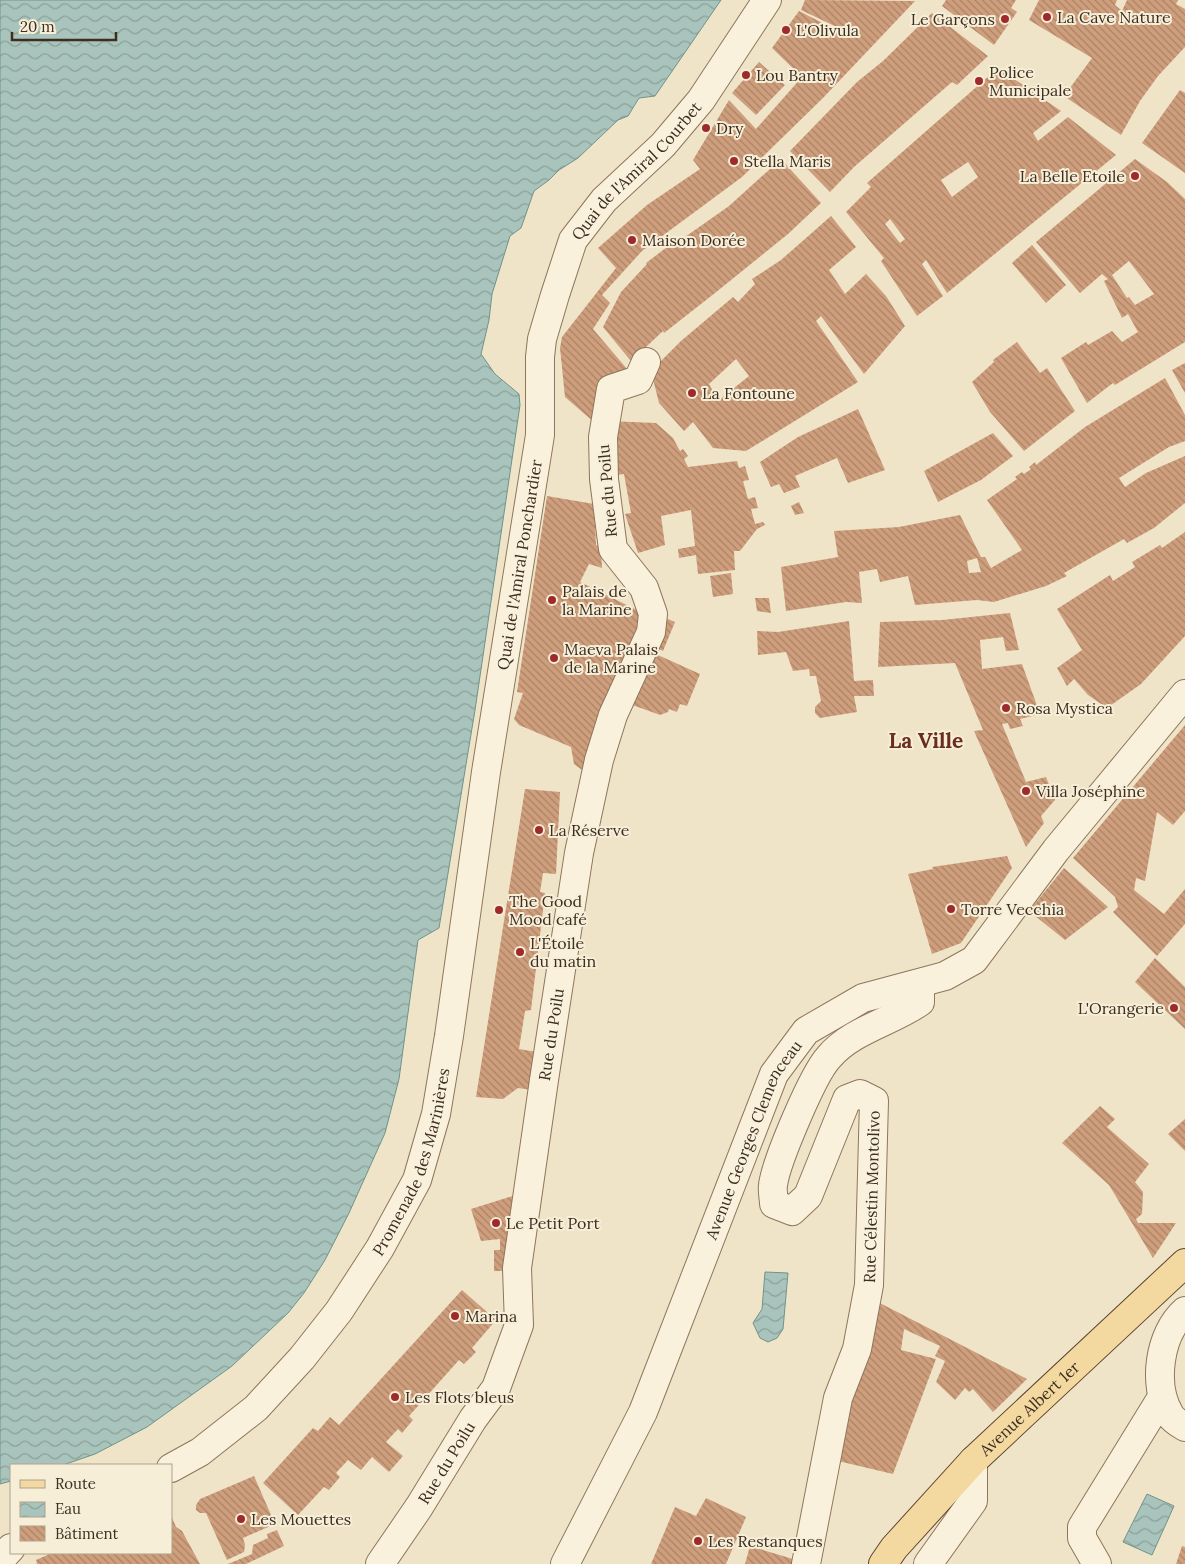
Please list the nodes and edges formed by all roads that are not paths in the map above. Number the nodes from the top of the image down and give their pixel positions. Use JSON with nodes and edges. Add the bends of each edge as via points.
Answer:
{"nodes":[{"id":1,"x":767,"y":0,"type":"edge"},
{"id":2,"x":540,"y":357,"type":"joint"},
{"id":3,"x":646,"y":362,"type":"dead end"},
{"id":4,"x":1185,"y":694,"type":"edge"},
{"id":5,"x":486,"y":772,"type":"joint"},
{"id":6,"x":920,"y":984,"type":"junction"},
{"id":7,"x":1185,"y":1263,"type":"edge"},
{"id":8,"x":1185,"y":1311,"type":"edge"},
{"id":9,"x":1162,"y":1397,"type":"junction"},
{"id":10,"x":1185,"y":1427,"type":"edge"},
{"id":11,"x":973,"y":1462,"type":"junction"},
{"id":12,"x":172,"y":1467,"type":"edge"},
{"id":13,"x":10,"y":1549,"type":"edge"},
{"id":14,"x":0,"y":1560,"type":"edge"},
{"id":15,"x":380,"y":1564,"type":"edge"},
{"id":16,"x":565,"y":1564,"type":"edge"},
{"id":17,"x":806,"y":1564,"type":"edge"},
{"id":18,"x":882,"y":1564,"type":"edge"},
{"id":19,"x":928,"y":1564,"type":"edge"},
{"id":20,"x":1097,"y":1564,"type":"edge"}],
"edges":[{"from":1,"to":2,"type":"street","name":"Quai de l'Amiral Courbet","via":[[701,100],[663,145],[604,200],[573,240],[542,339]]},
{"from":2,"to":5,"type":"street","name":"Quai de l'Amiral Ponchardier","via":[[540,435]]},
{"from":3,"to":15,"type":"street","name":"Rue du Poilu","via":[[638,380],[611,389],[602,437],[613,548],[644,588],[653,614],[651,632],[613,715],[599,760],[580,853],[517,1268],[519,1325],[496,1388]]},
{"from":4,"to":6,"type":"street","name":"Avenue Georges Clemenceau","via":[[1056,850],[974,960],[945,976]]},
{"from":5,"to":12,"type":"street","name":"Promenade des Marinières","via":[[436,1114],[417,1180],[380,1248],[302,1358],[256,1408],[200,1452]]},
{"from":6,"to":16,"type":"street","name":"Avenue Georges Clemenceau","via":[[863,998],[806,1031],[774,1074],[643,1412]]},
{"from":6,"to":17,"type":"street","name":"Rue Célestin Montolivo","via":[[920,1002],[860,1033],[829,1057],[806,1099],[773,1186],[774,1204],[792,1210],[808,1196],[847,1099],[860,1094],[874,1101],[869,1285],[857,1349],[838,1398]]},
{"from":7,"to":11,"type":"main road","name":"Avenue Albert 1er"},
{"from":8,"to":9,"type":"street","via":[[1177,1318],[1159,1361]]},
{"from":9,"to":10,"type":"street","via":[[1171,1417]]},
{"from":9,"to":20,"type":"street","via":[[1082,1527],[1082,1538]]},
{"from":11,"to":18,"type":"main road","name":"Avenue Albert 1er"},
{"from":11,"to":19,"type":"street","via":[[973,1501]]},
{"from":13,"to":14,"type":"street"}]}
